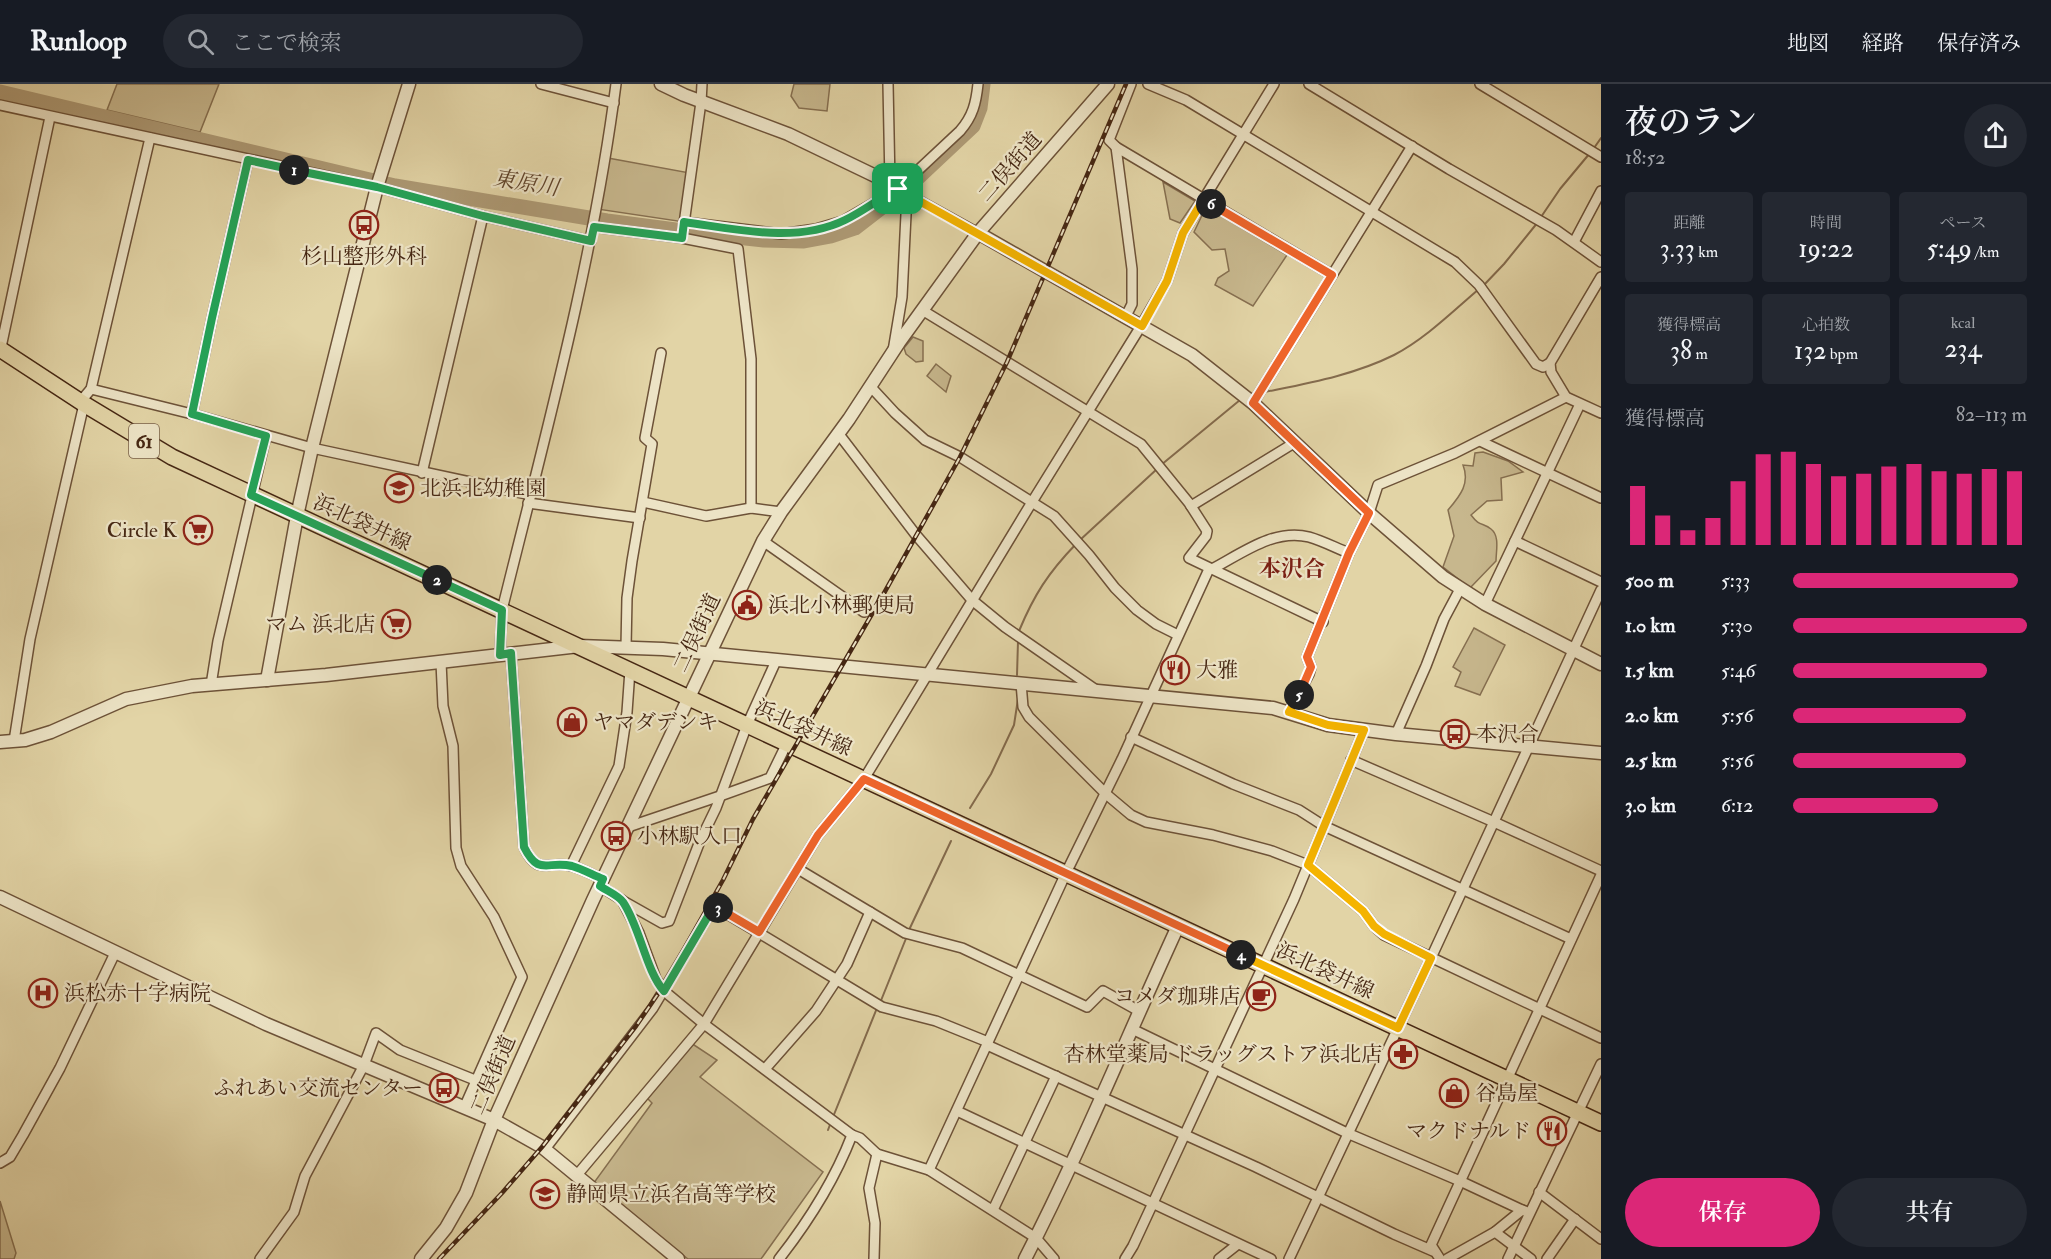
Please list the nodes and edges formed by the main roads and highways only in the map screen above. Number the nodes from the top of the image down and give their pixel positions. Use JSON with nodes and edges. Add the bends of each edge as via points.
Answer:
{"nodes":[{"id":1,"x":0,"y":350,"type":"edge"},
{"id":2,"x":1601,"y":1123,"type":"edge"}],
"edges":[{"from":1,"to":2,"type":"main road","name":"浜北袋井線","number":"61","via":[[172,457]]}]}
